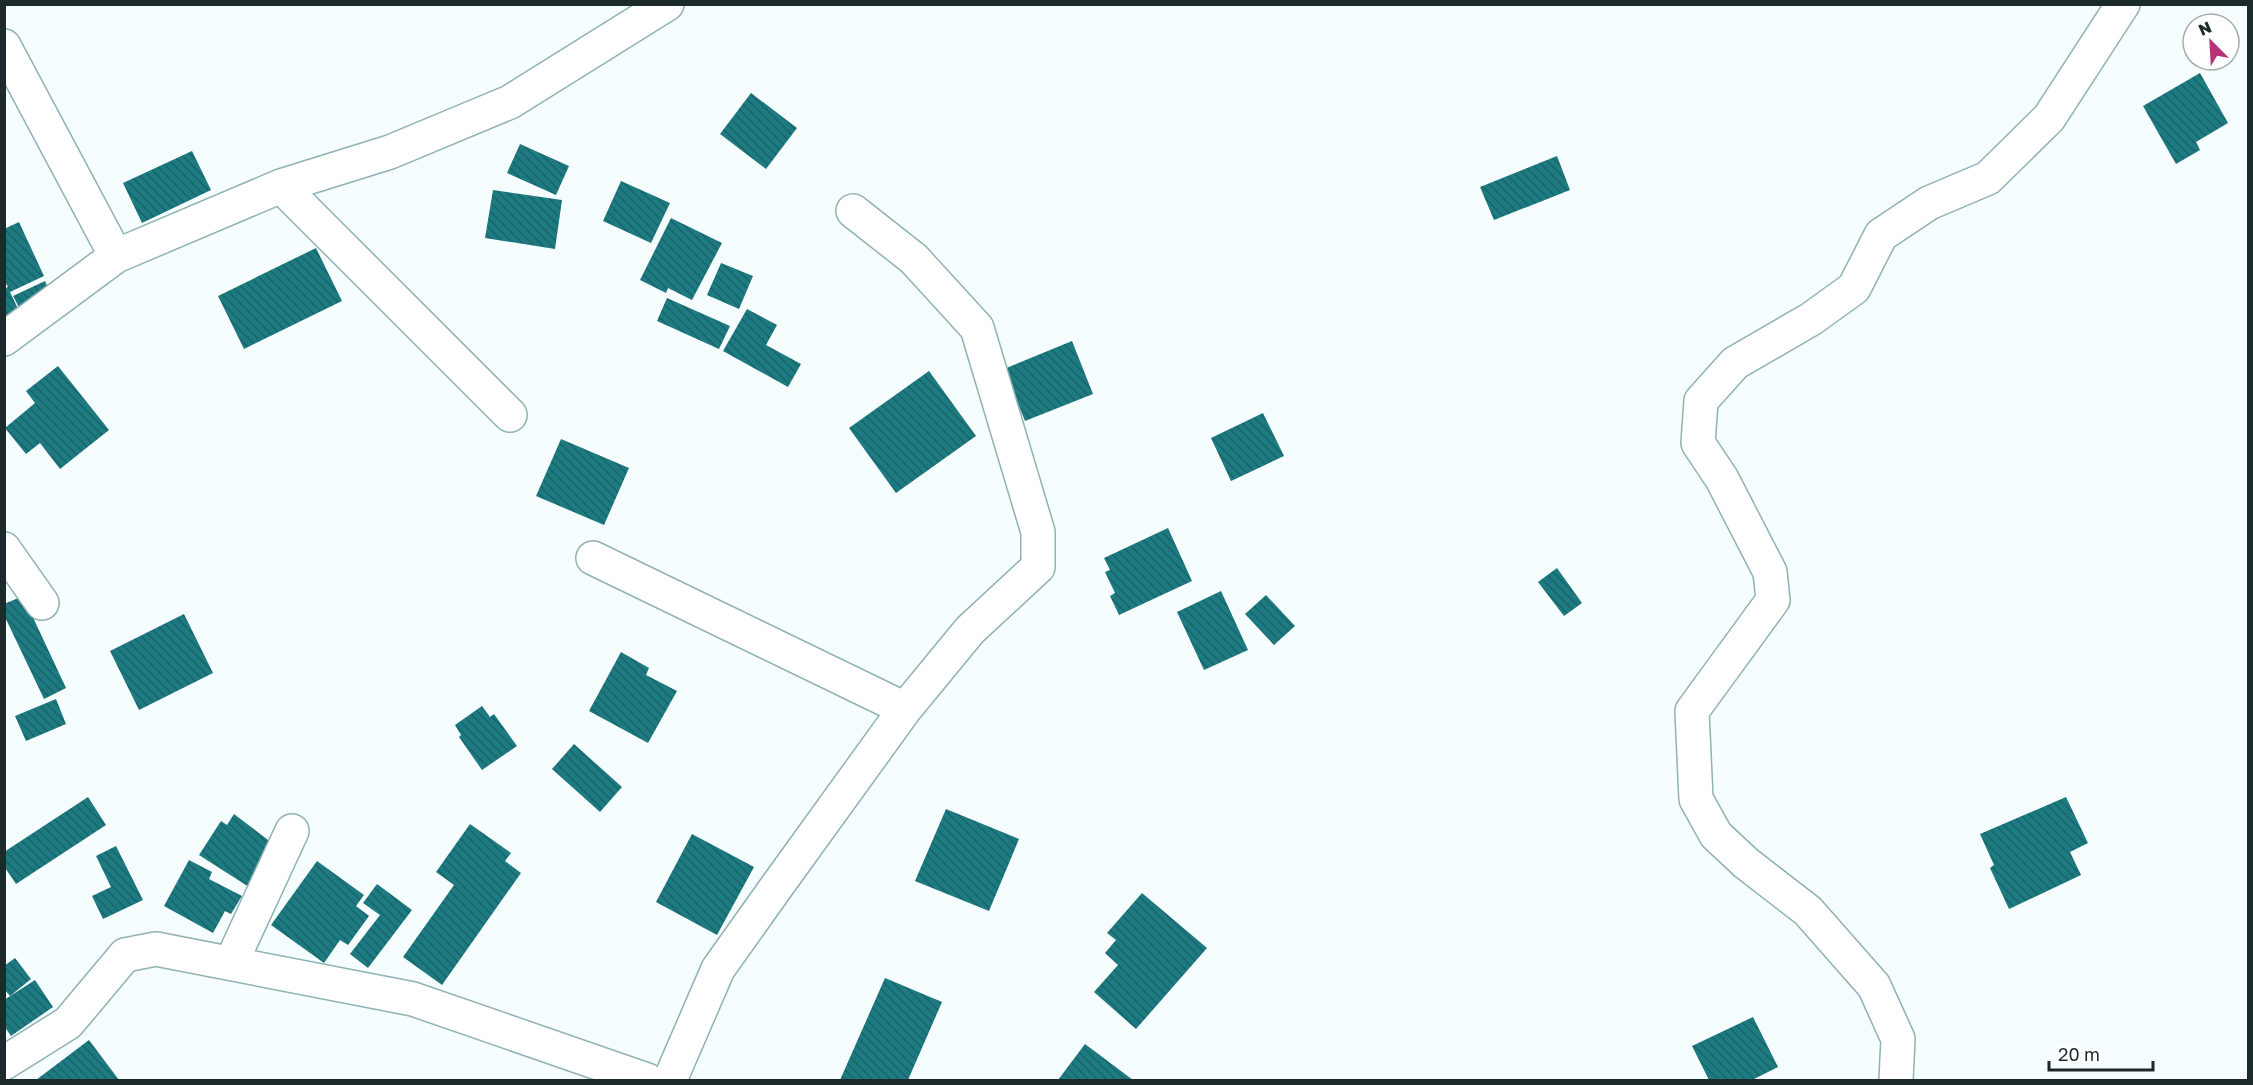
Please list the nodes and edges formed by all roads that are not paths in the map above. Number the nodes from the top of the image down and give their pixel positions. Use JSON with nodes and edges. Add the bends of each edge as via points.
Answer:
{"nodes":[{"id":1,"x":667,"y":4,"type":"edge"},
{"id":2,"x":2123,"y":4,"type":"edge"},
{"id":3,"x":4,"y":46,"type":"edge"},
{"id":4,"x":281,"y":186,"type":"junction"},
{"id":5,"x":853,"y":211,"type":"dead end"},
{"id":6,"x":116,"y":256,"type":"junction"},
{"id":7,"x":4,"y":339,"type":"edge"},
{"id":8,"x":510,"y":415,"type":"dead end"},
{"id":9,"x":4,"y":549,"type":"edge"},
{"id":10,"x":593,"y":558,"type":"dead end"},
{"id":11,"x":42,"y":603,"type":"dead end"},
{"id":12,"x":905,"y":709,"type":"junction"},
{"id":13,"x":292,"y":831,"type":"dead end"},
{"id":14,"x":231,"y":963,"type":"junction"},
{"id":15,"x":4,"y":1063,"type":"edge"},
{"id":16,"x":647,"y":1080,"type":"edge"},
{"id":17,"x":670,"y":1080,"type":"edge"},
{"id":18,"x":1896,"y":1080,"type":"edge"}],
"edges":[{"from":1,"to":4,"type":"street","via":[[510,102],[390,152]]},
{"from":2,"to":18,"type":"street","via":[[2049,118],[1988,178],[1929,203],[1881,235],[1854,288],[1811,320],[1735,363],[1701,401],[1698,443],[1722,479],[1770,572],[1773,600],[1692,711],[1696,799],[1716,835],[1808,911],[1874,986],[1898,1039]]},
{"from":3,"to":6,"type":"street"},
{"from":4,"to":6,"type":"street"},
{"from":4,"to":8,"type":"street"},
{"from":5,"to":12,"type":"street","via":[[914,259],[977,328],[1038,532],[1038,567],[970,630]]},
{"from":6,"to":7,"type":"street"},
{"from":9,"to":11,"type":"street"},
{"from":10,"to":12,"type":"street"},
{"from":12,"to":17,"type":"street","via":[[718,969]]},
{"from":13,"to":14,"type":"street"},
{"from":14,"to":15,"type":"street","via":[[156,949],[125,955],[68,1023]]},
{"from":14,"to":16,"type":"street","via":[[413,999]]}]}
